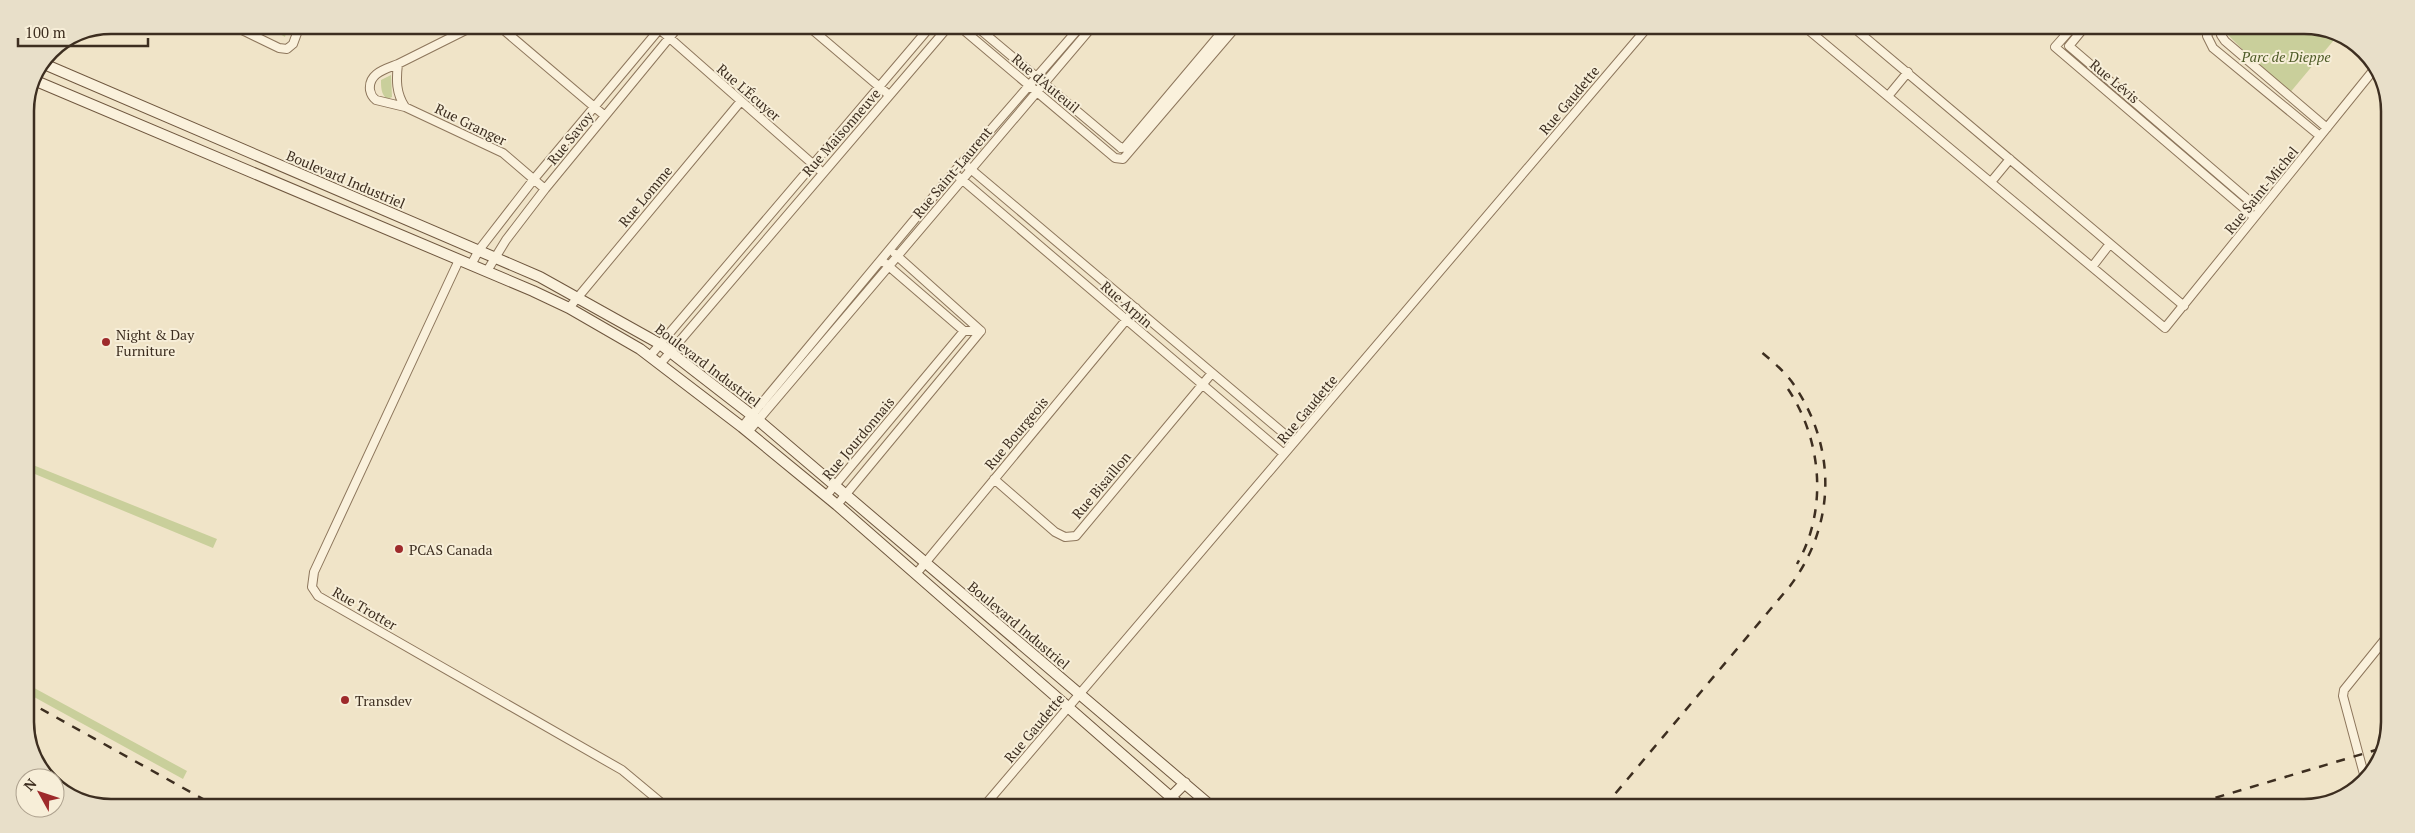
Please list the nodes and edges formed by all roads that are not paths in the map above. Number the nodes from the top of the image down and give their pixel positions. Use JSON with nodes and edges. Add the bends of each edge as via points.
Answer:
{"nodes":[{"id":1,"x":255,"y":34,"type":"edge"},
{"id":2,"x":297,"y":34,"type":"edge"},
{"id":3,"x":458,"y":34,"type":"edge"},
{"id":4,"x":509,"y":34,"type":"edge"},
{"id":5,"x":653,"y":34,"type":"edge"},
{"id":6,"x":666,"y":34,"type":"edge"},
{"id":7,"x":672,"y":34,"type":"edge"},
{"id":8,"x":817,"y":34,"type":"edge"},
{"id":9,"x":924,"y":34,"type":"edge"},
{"id":10,"x":942,"y":34,"type":"edge"},
{"id":11,"x":968,"y":34,"type":"edge"},
{"id":12,"x":985,"y":34,"type":"edge"},
{"id":13,"x":1074,"y":34,"type":"edge"},
{"id":14,"x":1086,"y":34,"type":"edge"},
{"id":15,"x":1223,"y":34,"type":"edge"},
{"id":16,"x":1227,"y":34,"type":"edge"},
{"id":17,"x":1642,"y":34,"type":"edge"},
{"id":18,"x":1817,"y":34,"type":"edge"},
{"id":19,"x":1861,"y":34,"type":"edge"},
{"id":20,"x":2067,"y":34,"type":"edge"},
{"id":21,"x":2079,"y":34,"type":"edge"},
{"id":22,"x":2208,"y":34,"type":"edge"},
{"id":23,"x":2223,"y":34,"type":"edge"},
{"id":24,"x":669,"y":37,"type":"junction"},
{"id":25,"x":1221,"y":39,"type":"junction"},
{"id":26,"x":2068,"y":46,"type":"junction"},
{"id":27,"x":2055,"y":47,"type":"junction"},
{"id":28,"x":398,"y":64,"type":"junction"},
{"id":29,"x":49,"y":66,"type":"edge"},
{"id":30,"x":1908,"y":72,"type":"junction"},
{"id":31,"x":2371,"y":73,"type":"edge"},
{"id":32,"x":1038,"y":78,"type":"junction"},
{"id":33,"x":39,"y":82,"type":"edge"},
{"id":34,"x":1044,"y":84,"type":"junction"},
{"id":35,"x":1030,"y":86,"type":"junction"},
{"id":36,"x":879,"y":87,"type":"junction"},
{"id":37,"x":1037,"y":92,"type":"junction"},
{"id":38,"x":889,"y":95,"type":"junction"},
{"id":39,"x":1889,"y":95,"type":"junction"},
{"id":40,"x":741,"y":101,"type":"junction"},
{"id":41,"x":405,"y":106,"type":"junction"},
{"id":42,"x":595,"y":106,"type":"junction"},
{"id":43,"x":605,"y":116,"type":"junction"},
{"id":44,"x":2164,"y":127,"type":"junction"},
{"id":45,"x":2327,"y":128,"type":"junction"},
{"id":46,"x":2158,"y":134,"type":"junction"},
{"id":47,"x":2320,"y":136,"type":"junction"},
{"id":48,"x":1121,"y":148,"type":"junction"},
{"id":49,"x":1119,"y":158,"type":"junction"},
{"id":50,"x":2010,"y":159,"type":"junction"},
{"id":51,"x":962,"y":162,"type":"junction"},
{"id":52,"x":813,"y":164,"type":"junction"},
{"id":53,"x":971,"y":169,"type":"junction"},
{"id":54,"x":954,"y":172,"type":"junction"},
{"id":55,"x":823,"y":173,"type":"junction"},
{"id":56,"x":534,"y":179,"type":"junction"},
{"id":57,"x":962,"y":180,"type":"junction"},
{"id":58,"x":1991,"y":182,"type":"junction"},
{"id":59,"x":545,"y":189,"type":"junction"},
{"id":60,"x":2260,"y":210,"type":"junction"},
{"id":61,"x":2254,"y":217,"type":"junction"},
{"id":62,"x":2109,"y":245,"type":"junction"},
{"id":63,"x":743,"y":246,"type":"junction"},
{"id":64,"x":889,"y":249,"type":"junction"},
{"id":65,"x":479,"y":250,"type":"junction"},
{"id":66,"x":753,"y":254,"type":"junction"},
{"id":67,"x":897,"y":256,"type":"junction"},
{"id":68,"x":494,"y":258,"type":"junction"},
{"id":69,"x":880,"y":259,"type":"junction"},
{"id":70,"x":459,"y":260,"type":"junction"},
{"id":71,"x":471,"y":264,"type":"junction"},
{"id":72,"x":888,"y":266,"type":"junction"},
{"id":73,"x":2092,"y":266,"type":"junction"},
{"id":74,"x":487,"y":271,"type":"junction"},
{"id":75,"x":578,"y":296,"type":"junction"},
{"id":76,"x":2184,"y":306,"type":"junction"},
{"id":77,"x":569,"y":308,"type":"junction"},
{"id":78,"x":1136,"y":308,"type":"junction"},
{"id":79,"x":1126,"y":320,"type":"junction"},
{"id":80,"x":824,"y":327,"type":"junction"},
{"id":81,"x":964,"y":331,"type":"junction"},
{"id":82,"x":980,"y":331,"type":"junction"},
{"id":83,"x":832,"y":333,"type":"junction"},
{"id":84,"x":660,"y":344,"type":"junction"},
{"id":85,"x":670,"y":351,"type":"junction"},
{"id":86,"x":650,"y":356,"type":"junction"},
{"id":87,"x":660,"y":362,"type":"junction"},
{"id":88,"x":1212,"y":373,"type":"junction"},
{"id":89,"x":1202,"y":384,"type":"junction"},
{"id":90,"x":909,"y":397,"type":"junction"},
{"id":91,"x":919,"y":406,"type":"junction"},
{"id":92,"x":754,"y":418,"type":"junction"},
{"id":93,"x":745,"y":429,"type":"junction"},
{"id":94,"x":1294,"y":442,"type":"junction"},
{"id":95,"x":1284,"y":454,"type":"junction"},
{"id":96,"x":994,"y":479,"type":"junction"},
{"id":97,"x":834,"y":486,"type":"junction"},
{"id":98,"x":845,"y":495,"type":"junction"},
{"id":99,"x":826,"y":496,"type":"junction"},
{"id":100,"x":837,"y":505,"type":"junction"},
{"id":101,"x":925,"y":563,"type":"junction"},
{"id":102,"x":916,"y":574,"type":"junction"},
{"id":103,"x":2381,"y":644,"type":"edge"},
{"id":104,"x":1080,"y":694,"type":"junction"},
{"id":105,"x":1068,"y":708,"type":"junction"},
{"id":106,"x":2363,"y":771,"type":"edge"},
{"id":107,"x":1185,"y":783,"type":"junction"},
{"id":108,"x":1170,"y":797,"type":"junction"},
{"id":109,"x":657,"y":799,"type":"edge"},
{"id":110,"x":990,"y":799,"type":"edge"},
{"id":111,"x":1172,"y":799,"type":"edge"},
{"id":112,"x":1203,"y":799,"type":"edge"}],
"edges":[{"from":1,"to":2,"type":"street","via":[[279,48],[287,49]]},
{"from":3,"to":28,"type":"street","name":"Rue Granger"},
{"from":4,"to":42,"type":"street"},
{"from":5,"to":42,"type":"street","name":"Rue Savoy"},
{"from":6,"to":24,"type":"street","name":"Rue L'Écuyer"},
{"from":7,"to":24,"type":"street","name":"Rue Savoy"},
{"from":8,"to":36,"type":"street"},
{"from":9,"to":36,"type":"street","name":"Rue Maisonneuve"},
{"from":10,"to":38,"type":"street","name":"Rue Maisonneuve"},
{"from":11,"to":35,"type":"street","name":"Rue d'Auteuil"},
{"from":12,"to":32,"type":"street","name":"Rue d'Auteuil"},
{"from":13,"to":32,"type":"street","name":"Rue Saint-Laurent"},
{"from":14,"to":34,"type":"street","name":"Rue Saint-Laurent"},
{"from":15,"to":25,"type":"street"},
{"from":16,"to":25,"type":"street"},
{"from":17,"to":94,"type":"street","name":"Rue Gaudette"},
{"from":18,"to":39,"type":"street"},
{"from":19,"to":30,"type":"street"},
{"from":20,"to":27,"type":"street"},
{"from":21,"to":26,"type":"street"},
{"from":22,"to":47,"type":"street","via":[[2214,48]]},
{"from":23,"to":45,"type":"street","via":[[2225,41]]},
{"from":24,"to":40,"type":"street","name":"Rue L'Écuyer"},
{"from":24,"to":43,"type":"street","name":"Rue Savoy"},
{"from":25,"to":48,"type":"street"},
{"from":25,"to":49,"type":"street"},
{"from":26,"to":27,"type":"street"},
{"from":26,"to":44,"type":"street","name":"Rue Lévis"},
{"from":27,"to":46,"type":"street","name":"Rue Lévis"},
{"from":28,"to":41,"type":"street","via":[[397,90]]},
{"from":28,"to":41,"type":"street","name":"Rue Granger","via":[[374,76],[370,90],[376,100]]},
{"from":29,"to":65,"type":"street","name":"Boulevard Industriel"},
{"from":30,"to":39,"type":"street"},
{"from":30,"to":50,"type":"street"},
{"from":31,"to":45,"type":"street","name":"Rue Saint-Michel"},
{"from":32,"to":34,"type":"street","name":"Rue d'Auteuil"},
{"from":32,"to":35,"type":"street","name":"Rue Saint-Laurent"},
{"from":33,"to":70,"type":"street","name":"Boulevard Industriel"},
{"from":34,"to":37,"type":"street","name":"Rue Saint-Laurent"},
{"from":34,"to":48,"type":"street","name":"Rue d'Auteuil"},
{"from":35,"to":37,"type":"street","name":"Rue d'Auteuil"},
{"from":35,"to":51,"type":"street","name":"Rue Saint-Laurent"},
{"from":36,"to":38,"type":"street"},
{"from":36,"to":52,"type":"street","name":"Rue Maisonneuve"},
{"from":37,"to":49,"type":"street","name":"Rue d'Auteuil"},
{"from":37,"to":53,"type":"street","name":"Rue Saint-Laurent"},
{"from":38,"to":55,"type":"street","name":"Rue Maisonneuve"},
{"from":39,"to":58,"type":"street"},
{"from":40,"to":52,"type":"street","name":"Rue L'Écuyer"},
{"from":40,"to":75,"type":"street","name":"Rue Lomme"},
{"from":41,"to":56,"type":"street","name":"Rue Granger","via":[[503,153]]},
{"from":42,"to":43,"type":"street"},
{"from":42,"to":56,"type":"street","name":"Rue Savoy"},
{"from":43,"to":59,"type":"street","name":"Rue Savoy"},
{"from":44,"to":46,"type":"street"},
{"from":44,"to":60,"type":"street","name":"Rue Lévis"},
{"from":45,"to":47,"type":"street","name":"Rue Saint-Michel"},
{"from":46,"to":61,"type":"street","name":"Rue Lévis"},
{"from":47,"to":60,"type":"street","name":"Rue Saint-Michel"},
{"from":48,"to":49,"type":"street"},
{"from":50,"to":58,"type":"street"},
{"from":50,"to":62,"type":"street"},
{"from":51,"to":53,"type":"street","name":"Rue Arpin"},
{"from":51,"to":54,"type":"street","name":"Rue Saint-Laurent"},
{"from":52,"to":55,"type":"street","name":"Rue L'Écuyer"},
{"from":52,"to":63,"type":"street","name":"Rue Maisonneuve"},
{"from":53,"to":57,"type":"street","name":"Rue Saint-Laurent"},
{"from":53,"to":78,"type":"street","name":"Rue Arpin"},
{"from":54,"to":57,"type":"street","name":"Rue Arpin"},
{"from":54,"to":64,"type":"street","name":"Rue Saint-Laurent"},
{"from":55,"to":66,"type":"street","name":"Rue Maisonneuve"},
{"from":56,"to":59,"type":"street","name":"Rue Granger"},
{"from":56,"to":65,"type":"street","name":"Rue Savoy"},
{"from":57,"to":67,"type":"street","name":"Rue Saint-Laurent"},
{"from":57,"to":79,"type":"street","name":"Rue Arpin"},
{"from":58,"to":73,"type":"street"},
{"from":59,"to":68,"type":"street","name":"Rue Savoy"},
{"from":60,"to":61,"type":"street","name":"Rue Saint-Michel"},
{"from":61,"to":76,"type":"street","name":"Rue Saint-Michel"},
{"from":62,"to":73,"type":"street"},
{"from":62,"to":76,"type":"street"},
{"from":63,"to":66,"type":"street"},
{"from":63,"to":84,"type":"street","name":"Rue Maisonneuve"},
{"from":64,"to":67,"type":"street"},
{"from":64,"to":69,"type":"street","name":"Rue Saint-Laurent"},
{"from":65,"to":68,"type":"street","name":"Boulevard Industriel"},
{"from":65,"to":71,"type":"street","name":"Rue Savoy"},
{"from":66,"to":85,"type":"street","name":"Rue Maisonneuve"},
{"from":67,"to":72,"type":"street","name":"Rue Saint-Laurent"},
{"from":67,"to":82,"type":"street"},
{"from":68,"to":74,"type":"street","name":"Rue Savoy"},
{"from":68,"to":75,"type":"street","name":"Boulevard Industriel"},
{"from":69,"to":72,"type":"street"},
{"from":69,"to":80,"type":"street","name":"Rue Saint-Laurent"},
{"from":70,"to":71,"type":"street","name":"Boulevard Industriel"},
{"from":70,"to":109,"type":"street","name":"Rue Trotter","via":[[314,572],[312,587],[318,596],[622,770]]},
{"from":71,"to":74,"type":"street","name":"Boulevard Industriel"},
{"from":72,"to":81,"type":"street"},
{"from":72,"to":83,"type":"street","name":"Rue Saint-Laurent"},
{"from":73,"to":76,"type":"street","name":"Rue Saint-Michel","via":[[2165,328]]},
{"from":74,"to":77,"type":"street","name":"Boulevard Industriel"},
{"from":75,"to":77,"type":"street","name":"Rue Lomme"},
{"from":75,"to":84,"type":"street","name":"Boulevard Industriel"},
{"from":77,"to":86,"type":"street","name":"Boulevard Industriel"},
{"from":78,"to":79,"type":"street","name":"Rue Bourgeois"},
{"from":78,"to":88,"type":"street","name":"Rue Arpin"},
{"from":79,"to":89,"type":"street","name":"Rue Arpin"},
{"from":79,"to":96,"type":"street","name":"Rue Bourgeois"},
{"from":80,"to":83,"type":"street"},
{"from":80,"to":92,"type":"street","name":"Rue Saint-Laurent"},
{"from":81,"to":82,"type":"street"},
{"from":81,"to":90,"type":"street","name":"Rue Jourdonnais"},
{"from":82,"to":91,"type":"street","name":"Rue Jourdonnais"},
{"from":83,"to":92,"type":"street","name":"Rue Saint-Laurent"},
{"from":84,"to":85,"type":"street","name":"Boulevard Industriel"},
{"from":84,"to":86,"type":"street","name":"Rue Maisonneuve"},
{"from":85,"to":87,"type":"street","name":"Rue Maisonneuve"},
{"from":85,"to":92,"type":"street","name":"Boulevard Industriel"},
{"from":86,"to":87,"type":"street","name":"Boulevard Industriel"},
{"from":87,"to":93,"type":"street","name":"Boulevard Industriel"},
{"from":88,"to":89,"type":"street","name":"Rue Bisaillon"},
{"from":88,"to":94,"type":"street","name":"Rue Arpin"},
{"from":89,"to":95,"type":"street","name":"Rue Arpin"},
{"from":89,"to":96,"type":"street","name":"Rue Bisaillon","via":[[1076,536],[1065,537],[1055,532]]},
{"from":90,"to":91,"type":"street","name":"Rue Jourdonnais"},
{"from":90,"to":97,"type":"street","name":"Rue Jourdonnais"},
{"from":91,"to":98,"type":"street","name":"Rue Jourdonnais"},
{"from":92,"to":93,"type":"street","name":"Rue Saint-Laurent"},
{"from":92,"to":97,"type":"street","name":"Boulevard Industriel"},
{"from":93,"to":99,"type":"street","name":"Boulevard Industriel"},
{"from":94,"to":95,"type":"street","name":"Rue Gaudette"},
{"from":95,"to":104,"type":"street","name":"Rue Gaudette"},
{"from":96,"to":101,"type":"street","name":"Rue Bourgeois"},
{"from":97,"to":98,"type":"street","name":"Boulevard Industriel"},
{"from":97,"to":99,"type":"street","name":"Rue Jourdonnais"},
{"from":98,"to":100,"type":"street","name":"Rue Jourdonnais"},
{"from":98,"to":101,"type":"street","name":"Boulevard Industriel"},
{"from":99,"to":100,"type":"street","name":"Boulevard Industriel"},
{"from":100,"to":102,"type":"street","name":"Boulevard Industriel"},
{"from":101,"to":102,"type":"street","name":"Rue Bourgeois"},
{"from":101,"to":104,"type":"street","name":"Boulevard Industriel"},
{"from":102,"to":105,"type":"street","name":"Boulevard Industriel"},
{"from":103,"to":106,"type":"street","via":[[2344,690],[2343,696]]},
{"from":104,"to":105,"type":"street","name":"Rue Gaudette"},
{"from":104,"to":107,"type":"street","name":"Boulevard Industriel"},
{"from":105,"to":108,"type":"street","name":"Boulevard Industriel"},
{"from":105,"to":110,"type":"street","name":"Rue Gaudette"},
{"from":107,"to":108,"type":"street"},
{"from":107,"to":112,"type":"street","name":"Boulevard Industriel"},
{"from":108,"to":111,"type":"street","name":"Boulevard Industriel"}]}
